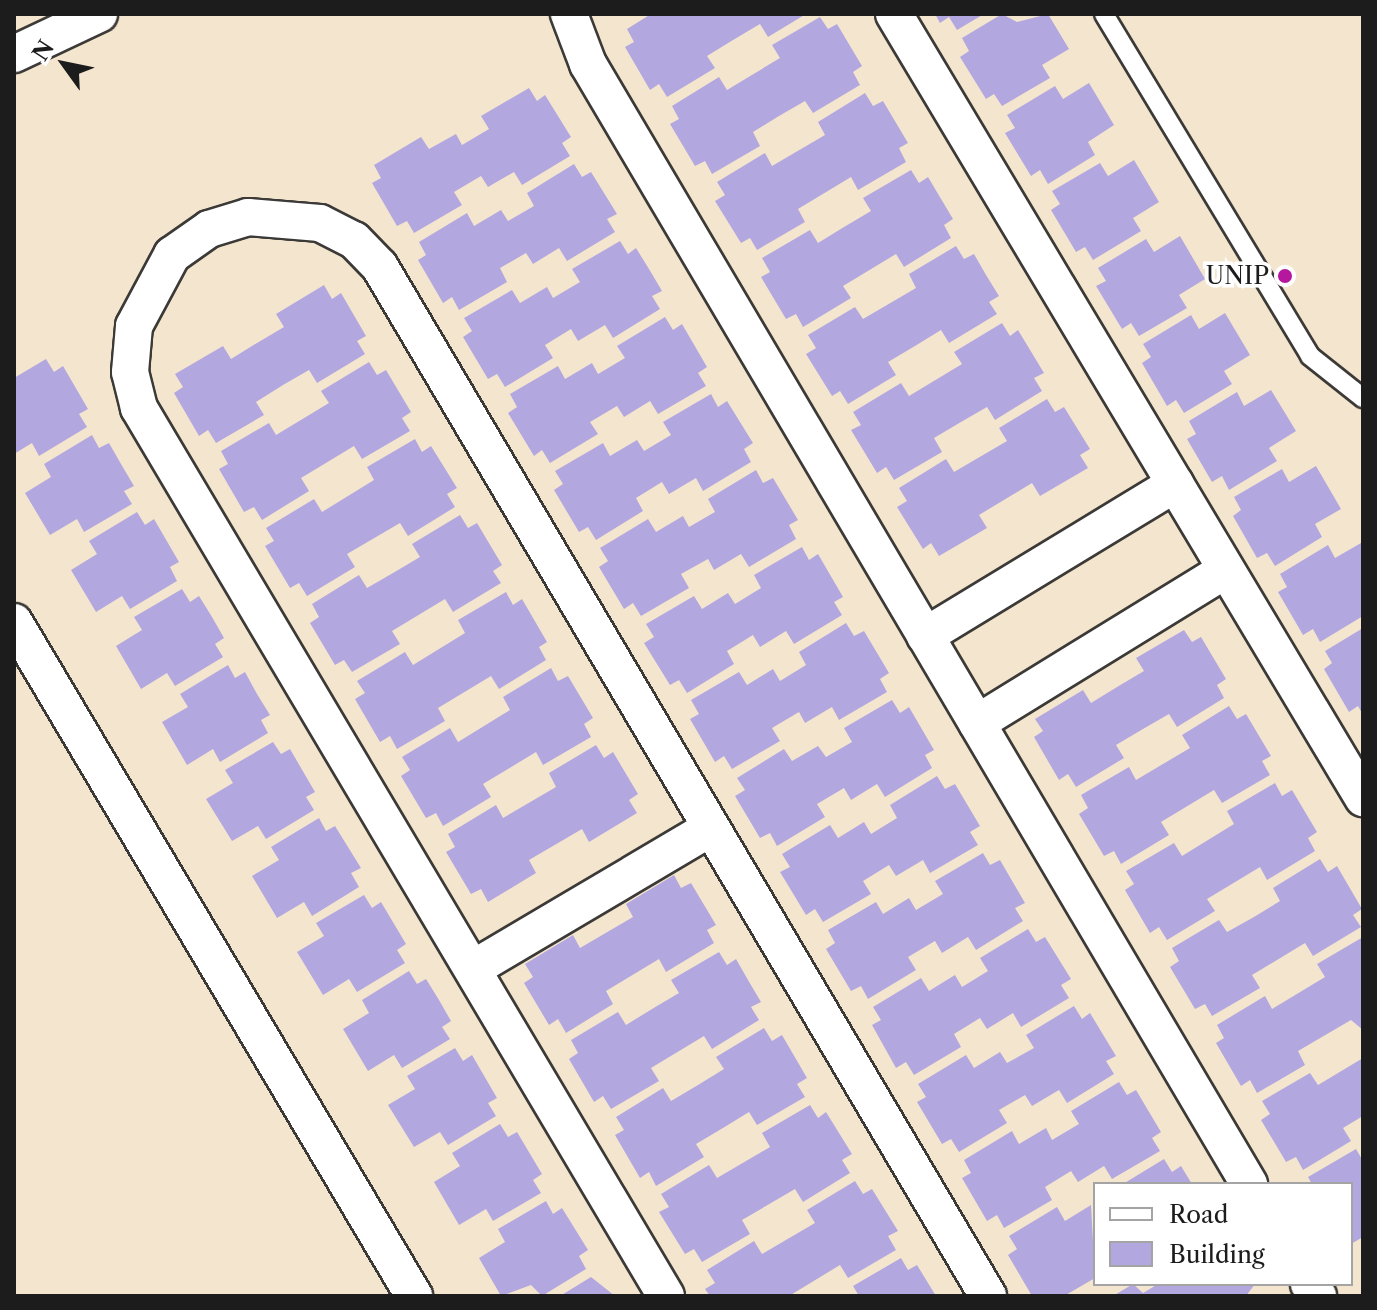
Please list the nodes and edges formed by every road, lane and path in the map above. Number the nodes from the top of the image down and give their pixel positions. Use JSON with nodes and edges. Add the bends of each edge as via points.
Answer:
{"nodes":[{"id":1,"x":99,"y":14,"type":"edge"},
{"id":2,"x":569,"y":14,"type":"edge"},
{"id":3,"x":894,"y":14,"type":"edge"},
{"id":4,"x":1104,"y":14,"type":"edge"},
{"id":5,"x":14,"y":54,"type":"edge"},
{"id":6,"x":1363,"y":398,"type":"edge"},
{"id":7,"x":1175,"y":484,"type":"junction"},
{"id":8,"x":1226,"y":570,"type":"junction"},
{"id":9,"x":14,"y":622,"type":"edge"},
{"id":10,"x":925,"y":636,"type":"junction"},
{"id":11,"x":977,"y":723,"type":"junction"},
{"id":12,"x":1363,"y":798,"type":"edge"},
{"id":13,"x":711,"y":828,"type":"junction"},
{"id":14,"x":474,"y":968,"type":"junction"},
{"id":15,"x":1248,"y":1182,"type":"edge"},
{"id":16,"x":414,"y":1296,"type":"edge"},
{"id":17,"x":666,"y":1296,"type":"edge"},
{"id":18,"x":988,"y":1296,"type":"edge"}],
"edges":[{"from":1,"to":5,"type":"street"},
{"from":2,"to":10,"type":"street","via":[[588,64]]},
{"from":3,"to":7,"type":"street"},
{"from":4,"to":6,"type":"lane","via":[[1310,356]]},
{"from":7,"to":8,"type":"street"},
{"from":7,"to":10,"type":"street"},
{"from":8,"to":11,"type":"street"},
{"from":8,"to":12,"type":"street"},
{"from":9,"to":16,"type":"street"},
{"from":10,"to":11,"type":"street"},
{"from":11,"to":15,"type":"street"},
{"from":13,"to":14,"type":"street"},
{"from":13,"to":14,"type":"street","via":[[380,267],[354,240],[320,223],[248,217],[209,229],[172,255],[134,326],[130,372],[139,408]]},
{"from":13,"to":18,"type":"street"},
{"from":14,"to":17,"type":"street"}]}
